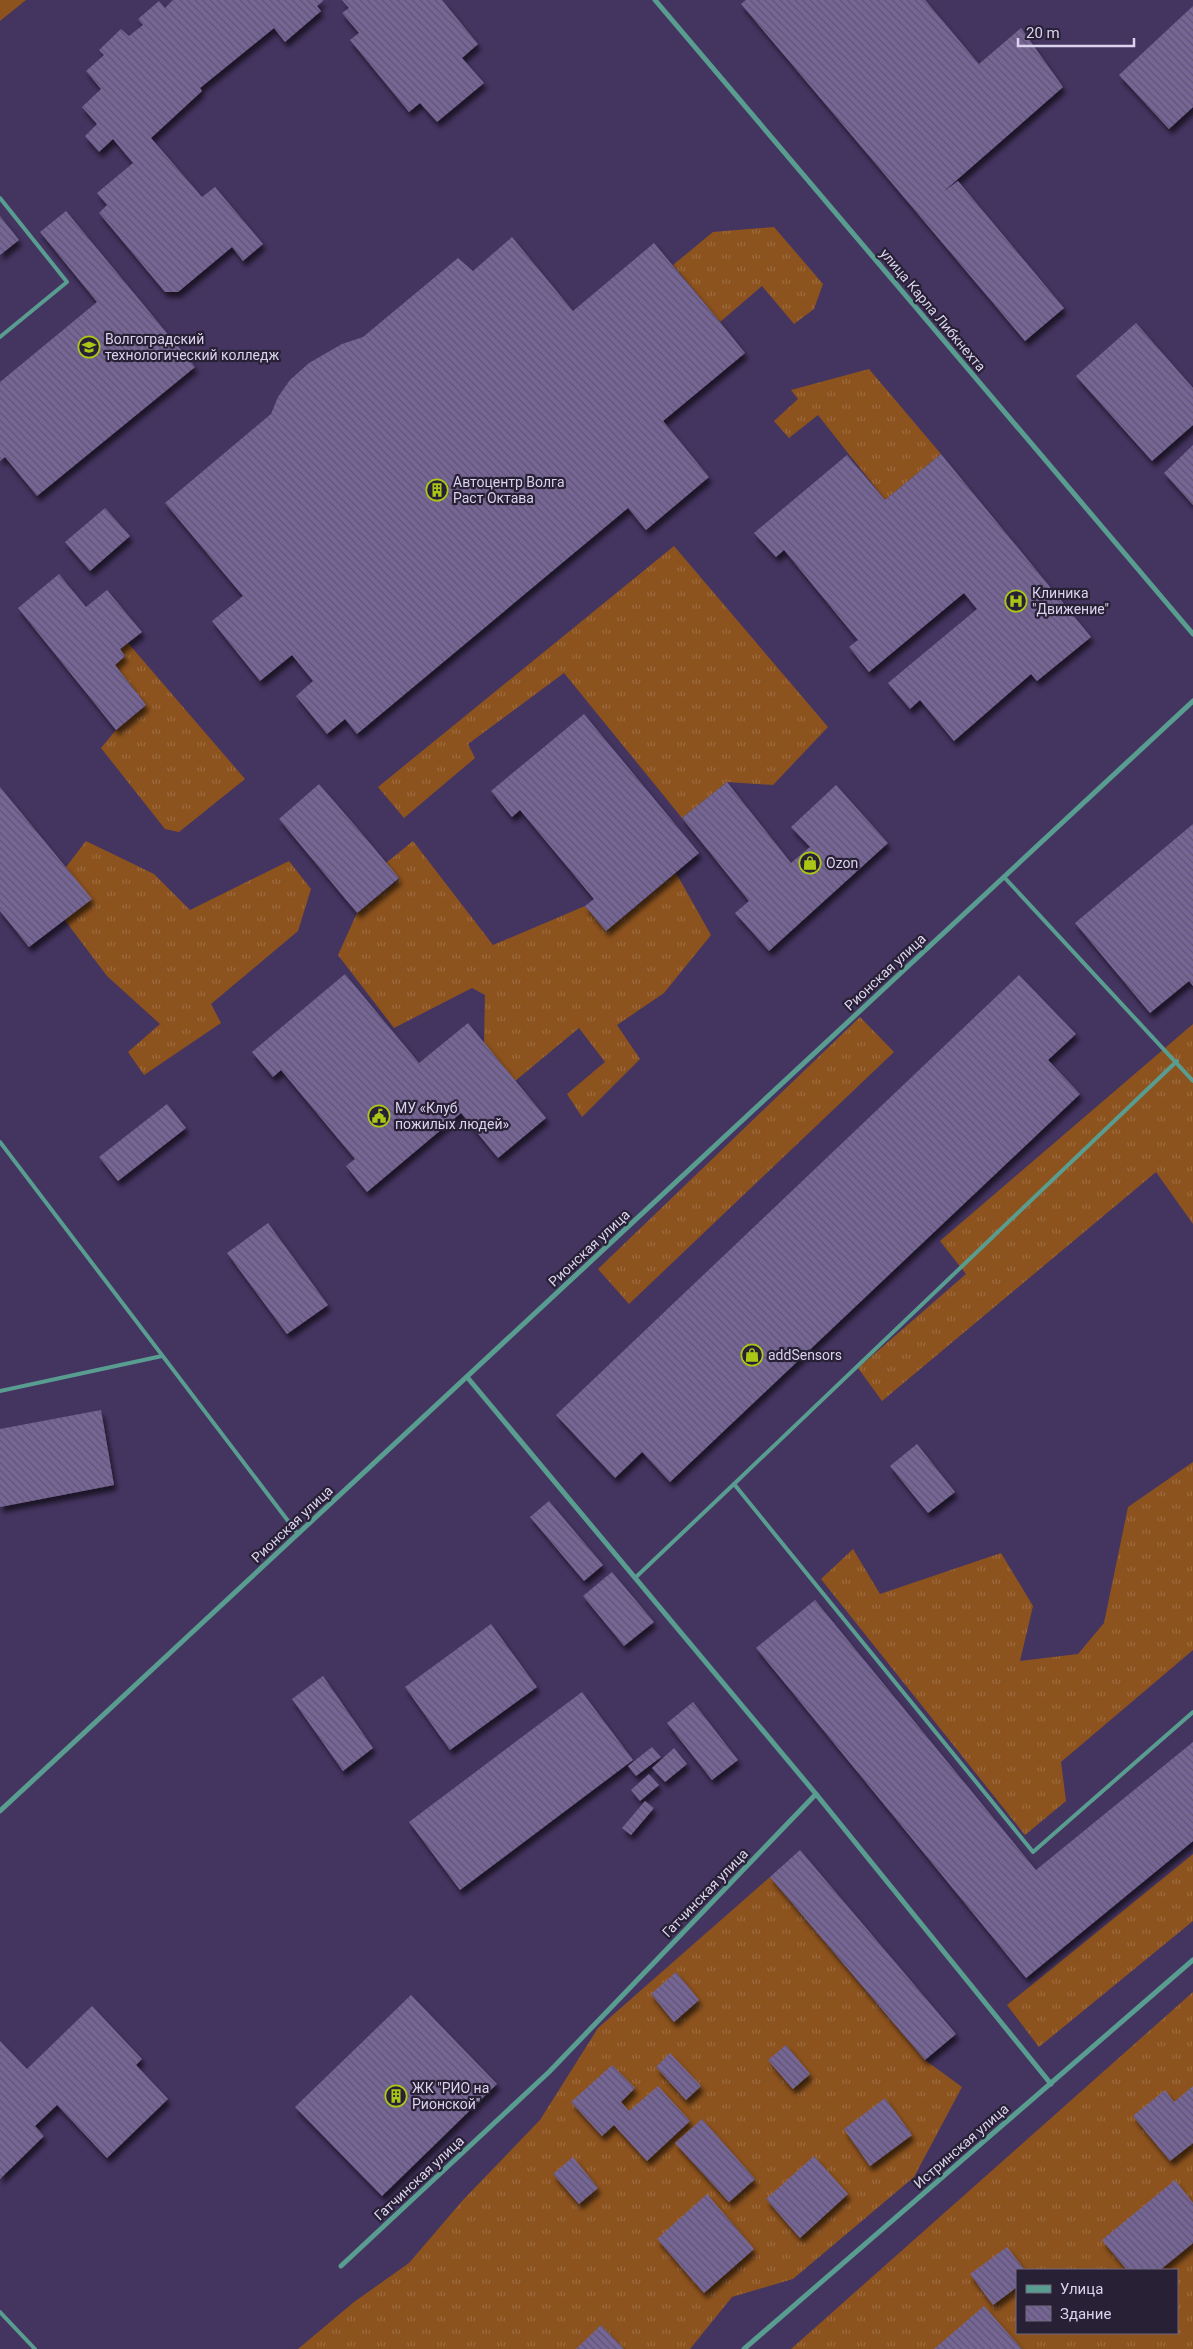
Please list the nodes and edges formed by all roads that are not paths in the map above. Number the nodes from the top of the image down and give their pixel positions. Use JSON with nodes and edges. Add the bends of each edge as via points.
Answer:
{"nodes":[{"id":1,"x":655,"y":0,"type":"edge"},
{"id":2,"x":0,"y":198,"type":"edge"},
{"id":3,"x":0,"y":337,"type":"edge"},
{"id":4,"x":1193,"y":634,"type":"edge"},
{"id":5,"x":1193,"y":701,"type":"edge"},
{"id":6,"x":1004,"y":877,"type":"junction"},
{"id":7,"x":1177,"y":1061,"type":"junction"},
{"id":8,"x":1193,"y":1081,"type":"edge"},
{"id":9,"x":0,"y":1142,"type":"edge"},
{"id":10,"x":162,"y":1356,"type":"junction"},
{"id":11,"x":467,"y":1377,"type":"junction"},
{"id":12,"x":0,"y":1391,"type":"edge"},
{"id":13,"x":734,"y":1484,"type":"junction"},
{"id":14,"x":298,"y":1534,"type":"junction"},
{"id":15,"x":636,"y":1577,"type":"junction"},
{"id":16,"x":1193,"y":1712,"type":"edge"},
{"id":17,"x":816,"y":1794,"type":"junction"},
{"id":18,"x":0,"y":1811,"type":"edge"},
{"id":19,"x":1193,"y":1960,"type":"edge"},
{"id":20,"x":1050,"y":2084,"type":"junction"},
{"id":21,"x":341,"y":2266,"type":"dead end"},
{"id":22,"x":0,"y":2312,"type":"edge"},
{"id":23,"x":35,"y":2349,"type":"edge"},
{"id":24,"x":744,"y":2349,"type":"edge"}],
"edges":[{"from":1,"to":4,"type":"street","name":"улица Карла Либкнехта"},
{"from":2,"to":3,"type":"lane","via":[[67,282]]},
{"from":5,"to":6,"type":"street","name":"Рионская улица"},
{"from":6,"to":7,"type":"lane"},
{"from":6,"to":11,"type":"street","name":"Рионская улица"},
{"from":7,"to":8,"type":"lane"},
{"from":7,"to":13,"type":"lane"},
{"from":9,"to":10,"type":"lane"},
{"from":10,"to":12,"type":"lane"},
{"from":10,"to":14,"type":"lane"},
{"from":11,"to":14,"type":"street","name":"Рионская улица"},
{"from":11,"to":15,"type":"street"},
{"from":13,"to":15,"type":"lane"},
{"from":13,"to":16,"type":"lane","via":[[1033,1852]]},
{"from":14,"to":18,"type":"street","name":"Рионская улица"},
{"from":15,"to":17,"type":"street"},
{"from":17,"to":20,"type":"street"},
{"from":17,"to":21,"type":"street","name":"Гатчинская улица","via":[[549,2072]]},
{"from":19,"to":20,"type":"street","name":"Истринская улица"},
{"from":20,"to":24,"type":"street","name":"Истринская улица"},
{"from":22,"to":23,"type":"lane"}]}
